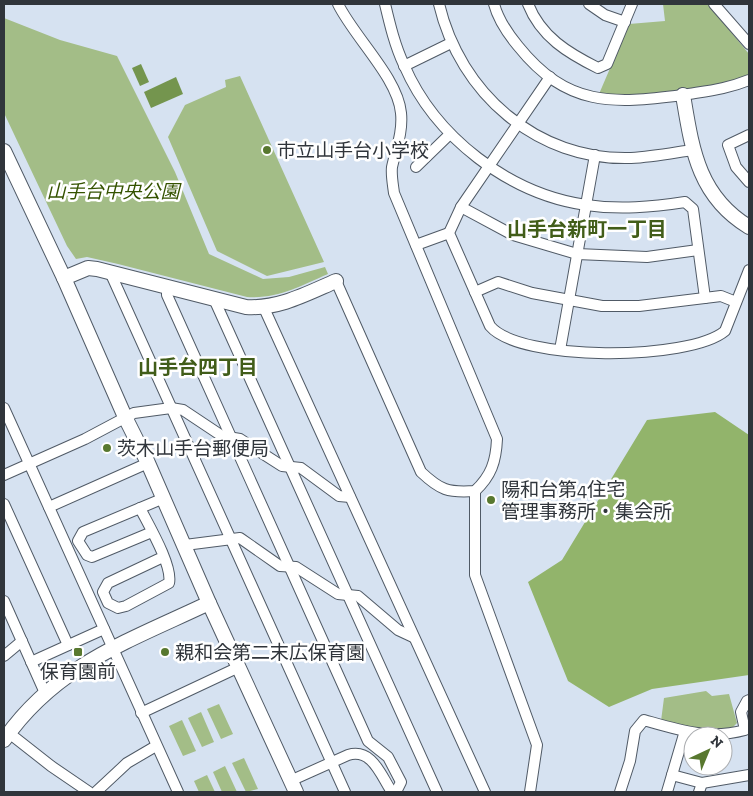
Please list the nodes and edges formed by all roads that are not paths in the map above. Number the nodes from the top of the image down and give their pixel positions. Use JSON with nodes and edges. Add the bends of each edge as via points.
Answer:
{"nodes":[{"id":1,"x":338,"y":4,"type":"edge"},
{"id":2,"x":385,"y":4,"type":"edge"},
{"id":3,"x":439,"y":4,"type":"edge"},
{"id":4,"x":494,"y":4,"type":"edge"},
{"id":5,"x":528,"y":4,"type":"edge"},
{"id":6,"x":588,"y":4,"type":"edge"},
{"id":7,"x":632,"y":4,"type":"edge"},
{"id":8,"x":719,"y":5,"type":"edge"},
{"id":9,"x":625,"y":22,"type":"junction"},
{"id":10,"x":451,"y":43,"type":"junction"},
{"id":11,"x":749,"y":44,"type":"edge"},
{"id":12,"x":404,"y":66,"type":"junction"},
{"id":13,"x":550,"y":78,"type":"junction"},
{"id":14,"x":749,"y":80,"type":"edge"},
{"id":15,"x":683,"y":95,"type":"junction"},
{"id":16,"x":518,"y":124,"type":"junction"},
{"id":17,"x":450,"y":134,"type":"junction"},
{"id":18,"x":749,"y":135,"type":"edge"},
{"id":19,"x":692,"y":150,"type":"junction"},
{"id":20,"x":594,"y":155,"type":"junction"},
{"id":21,"x":5,"y":156,"type":"edge"},
{"id":22,"x":488,"y":166,"type":"junction"},
{"id":23,"x":416,"y":167,"type":"dead end"},
{"id":24,"x":749,"y":182,"type":"edge"},
{"id":25,"x":586,"y":205,"type":"junction"},
{"id":26,"x":461,"y":207,"type":"junction"},
{"id":27,"x":749,"y":227,"type":"edge"},
{"id":28,"x":449,"y":233,"type":"junction"},
{"id":29,"x":416,"y":245,"type":"junction"},
{"id":30,"x":698,"y":250,"type":"junction"},
{"id":31,"x":577,"y":254,"type":"junction"},
{"id":32,"x":749,"y":270,"type":"edge"},
{"id":33,"x":110,"y":272,"type":"junction"},
{"id":34,"x":64,"y":278,"type":"junction"},
{"id":35,"x":336,"y":281,"type":"joint"},
{"id":36,"x":167,"y":286,"type":"junction"},
{"id":37,"x":475,"y":292,"type":"junction"},
{"id":38,"x":705,"y":298,"type":"junction"},
{"id":39,"x":214,"y":299,"type":"junction"},
{"id":40,"x":569,"y":302,"type":"junction"},
{"id":41,"x":736,"y":302,"type":"junction"},
{"id":42,"x":264,"y":308,"type":"junction"},
{"id":43,"x":560,"y":350,"type":"junction"},
{"id":44,"x":4,"y":408,"type":"edge"},
{"id":45,"x":171,"y":408,"type":"junction"},
{"id":46,"x":125,"y":417,"type":"junction"},
{"id":47,"x":230,"y":437,"type":"junction"},
{"id":48,"x":148,"y":463,"type":"junction"},
{"id":49,"x":29,"y":464,"type":"junction"},
{"id":50,"x":290,"y":466,"type":"junction"},
{"id":51,"x":4,"y":475,"type":"edge"},
{"id":52,"x":475,"y":492,"type":"junction"},
{"id":53,"x":350,"y":497,"type":"junction"},
{"id":54,"x":164,"y":498,"type":"junction"},
{"id":55,"x":4,"y":504,"type":"edge"},
{"id":56,"x":49,"y":507,"type":"junction"},
{"id":57,"x":140,"y":508,"type":"junction"},
{"id":58,"x":152,"y":532,"type":"junction"},
{"id":59,"x":230,"y":538,"type":"junction"},
{"id":60,"x":185,"y":545,"type":"junction"},
{"id":61,"x":163,"y":557,"type":"junction"},
{"id":62,"x":289,"y":567,"type":"junction"},
{"id":63,"x":349,"y":596,"type":"junction"},
{"id":64,"x":4,"y":601,"type":"edge"},
{"id":65,"x":209,"y":603,"type":"junction"},
{"id":66,"x":104,"y":629,"type":"junction"},
{"id":67,"x":413,"y":637,"type":"junction"},
{"id":68,"x":22,"y":641,"type":"junction"},
{"id":69,"x":68,"y":645,"type":"junction"},
{"id":70,"x":114,"y":649,"type":"junction"},
{"id":71,"x":4,"y":656,"type":"edge"},
{"id":72,"x":31,"y":662,"type":"junction"},
{"id":73,"x":239,"y":667,"type":"junction"},
{"id":74,"x":45,"y":693,"type":"junction"},
{"id":75,"x":749,"y":700,"type":"edge"},
{"id":76,"x":141,"y":713,"type":"junction"},
{"id":77,"x":683,"y":730,"type":"edge"},
{"id":78,"x":747,"y":730,"type":"edge"},
{"id":79,"x":733,"y":733,"type":"edge"},
{"id":80,"x":6,"y":736,"type":"edge"},
{"id":81,"x":683,"y":738,"type":"edge"},
{"id":82,"x":156,"y":746,"type":"junction"},
{"id":83,"x":332,"y":763,"type":"junction"},
{"id":84,"x":672,"y":774,"type":"junction"},
{"id":85,"x":749,"y":775,"type":"edge"},
{"id":86,"x":293,"y":787,"type":"edge"},
{"id":87,"x":701,"y":788,"type":"edge"},
{"id":88,"x":393,"y":791,"type":"edge"},
{"id":89,"x":90,"y":792,"type":"edge"},
{"id":90,"x":96,"y":792,"type":"edge"},
{"id":91,"x":178,"y":792,"type":"edge"},
{"id":92,"x":345,"y":792,"type":"edge"},
{"id":93,"x":437,"y":792,"type":"edge"},
{"id":94,"x":485,"y":792,"type":"edge"},
{"id":95,"x":530,"y":792,"type":"edge"},
{"id":96,"x":620,"y":792,"type":"edge"},
{"id":97,"x":667,"y":792,"type":"edge"}],
"edges":[{"from":1,"to":29,"type":"street","via":[[399,101],[402,114],[392,169],[394,193]]},
{"from":2,"to":12,"type":"street"},
{"from":3,"to":10,"type":"street"},
{"from":4,"to":13,"type":"street","via":[[508,34],[531,62]]},
{"from":5,"to":9,"type":"street","via":[[541,28],[554,41],[567,52],[598,68],[607,64]]},
{"from":6,"to":9,"type":"street"},
{"from":7,"to":9,"type":"street"},
{"from":8,"to":11,"type":"street"},
{"from":10,"to":12,"type":"street"},
{"from":10,"to":16,"type":"street","via":[[474,82]]},
{"from":12,"to":17,"type":"street"},
{"from":13,"to":15,"type":"street","via":[[569,89],[607,100],[628,102]]},
{"from":13,"to":16,"type":"street"},
{"from":14,"to":15,"type":"street"},
{"from":15,"to":19,"type":"street"},
{"from":16,"to":20,"type":"street","via":[[568,148]]},
{"from":16,"to":22,"type":"street"},
{"from":17,"to":22,"type":"street"},
{"from":17,"to":23,"type":"street"},
{"from":18,"to":24,"type":"street","via":[[728,144],[736,167]]},
{"from":19,"to":20,"type":"street","via":[[630,158]]},
{"from":19,"to":27,"type":"street","via":[[708,188]]},
{"from":20,"to":25,"type":"street"},
{"from":21,"to":34,"type":"street"},
{"from":22,"to":25,"type":"street","via":[[554,198]]},
{"from":22,"to":26,"type":"street"},
{"from":25,"to":30,"type":"street","via":[[627,208],[685,202],[692,208]]},
{"from":25,"to":31,"type":"street"},
{"from":26,"to":28,"type":"street"},
{"from":26,"to":31,"type":"street","via":[[513,235]]},
{"from":28,"to":29,"type":"street"},
{"from":28,"to":37,"type":"street"},
{"from":29,"to":52,"type":"street","via":[[498,439],[493,466]]},
{"from":30,"to":31,"type":"street","via":[[647,257]]},
{"from":30,"to":38,"type":"street"},
{"from":31,"to":40,"type":"street"},
{"from":32,"to":41,"type":"street"},
{"from":33,"to":34,"type":"street","via":[[88,268]]},
{"from":33,"to":36,"type":"street"},
{"from":33,"to":45,"type":"street"},
{"from":34,"to":46,"type":"street"},
{"from":35,"to":42,"type":"street","via":[[283,304]]},
{"from":35,"to":52,"type":"street","via":[[421,472],[437,488]]},
{"from":36,"to":39,"type":"street"},
{"from":36,"to":47,"type":"street","via":[[167,296]]},
{"from":37,"to":40,"type":"street","via":[[498,282]]},
{"from":37,"to":43,"type":"street","via":[[496,333]]},
{"from":38,"to":40,"type":"street","via":[[638,306]]},
{"from":38,"to":41,"type":"street","via":[[721,296]]},
{"from":39,"to":42,"type":"street"},
{"from":39,"to":50,"type":"street"},
{"from":40,"to":43,"type":"street"},
{"from":41,"to":43,"type":"street","via":[[725,331],[718,337],[644,353],[618,355]]},
{"from":42,"to":53,"type":"street"},
{"from":44,"to":49,"type":"street"},
{"from":45,"to":46,"type":"street"},
{"from":45,"to":47,"type":"street","via":[[184,410],[222,436]]},
{"from":45,"to":59,"type":"street"},
{"from":46,"to":48,"type":"street"},
{"from":46,"to":49,"type":"street"},
{"from":47,"to":50,"type":"street","via":[[240,439],[282,466]]},
{"from":47,"to":62,"type":"street"},
{"from":48,"to":54,"type":"street"},
{"from":48,"to":56,"type":"street"},
{"from":49,"to":51,"type":"street"},
{"from":49,"to":56,"type":"street"},
{"from":50,"to":53,"type":"street","via":[[301,468],[339,496]]},
{"from":50,"to":63,"type":"street"},
{"from":52,"to":95,"type":"street","via":[[476,575],[537,745]]},
{"from":53,"to":67,"type":"street"},
{"from":54,"to":57,"type":"street"},
{"from":54,"to":60,"type":"street"},
{"from":55,"to":69,"type":"street"},
{"from":56,"to":66,"type":"street"},
{"from":57,"to":58,"type":"street"},
{"from":57,"to":58,"type":"street","via":[[83,532],[78,541],[87,556],[92,557]]},
{"from":58,"to":61,"type":"street"},
{"from":59,"to":60,"type":"street"},
{"from":59,"to":62,"type":"street","via":[[240,538],[280,566]]},
{"from":59,"to":83,"type":"street"},
{"from":60,"to":65,"type":"street"},
{"from":61,"to":61,"type":"street","via":[[169,583],[126,606],[118,608],[108,603],[104,592],[108,583]]},
{"from":62,"to":63,"type":"street","via":[[296,567],[338,594]]},
{"from":62,"to":88,"type":"street","via":[[368,741],[388,757],[401,782]]},
{"from":63,"to":67,"type":"street","via":[[358,596],[398,630]]},
{"from":63,"to":93,"type":"street"},
{"from":64,"to":68,"type":"street"},
{"from":65,"to":70,"type":"street"},
{"from":65,"to":73,"type":"street"},
{"from":66,"to":69,"type":"street"},
{"from":66,"to":70,"type":"street"},
{"from":67,"to":94,"type":"street"},
{"from":68,"to":71,"type":"street"},
{"from":68,"to":72,"type":"street"},
{"from":69,"to":72,"type":"street"},
{"from":70,"to":74,"type":"street","via":[[86,662]]},
{"from":70,"to":76,"type":"street"},
{"from":72,"to":74,"type":"street"},
{"from":73,"to":76,"type":"street"},
{"from":73,"to":86,"type":"street"},
{"from":74,"to":80,"type":"street","via":[[20,716]]},
{"from":75,"to":78,"type":"street","via":[[741,712]]},
{"from":76,"to":82,"type":"street"},
{"from":77,"to":96,"type":"street","via":[[644,720],[635,731]]},
{"from":78,"to":79,"type":"street"},
{"from":80,"to":89,"type":"street"},
{"from":81,"to":84,"type":"street"},
{"from":82,"to":90,"type":"street","via":[[126,763]]},
{"from":82,"to":91,"type":"street"},
{"from":83,"to":86,"type":"street"},
{"from":83,"to":88,"type":"street","via":[[351,754],[364,755],[373,761]]},
{"from":83,"to":92,"type":"street"},
{"from":84,"to":87,"type":"street"},
{"from":84,"to":97,"type":"street"},
{"from":85,"to":87,"type":"street"}]}
